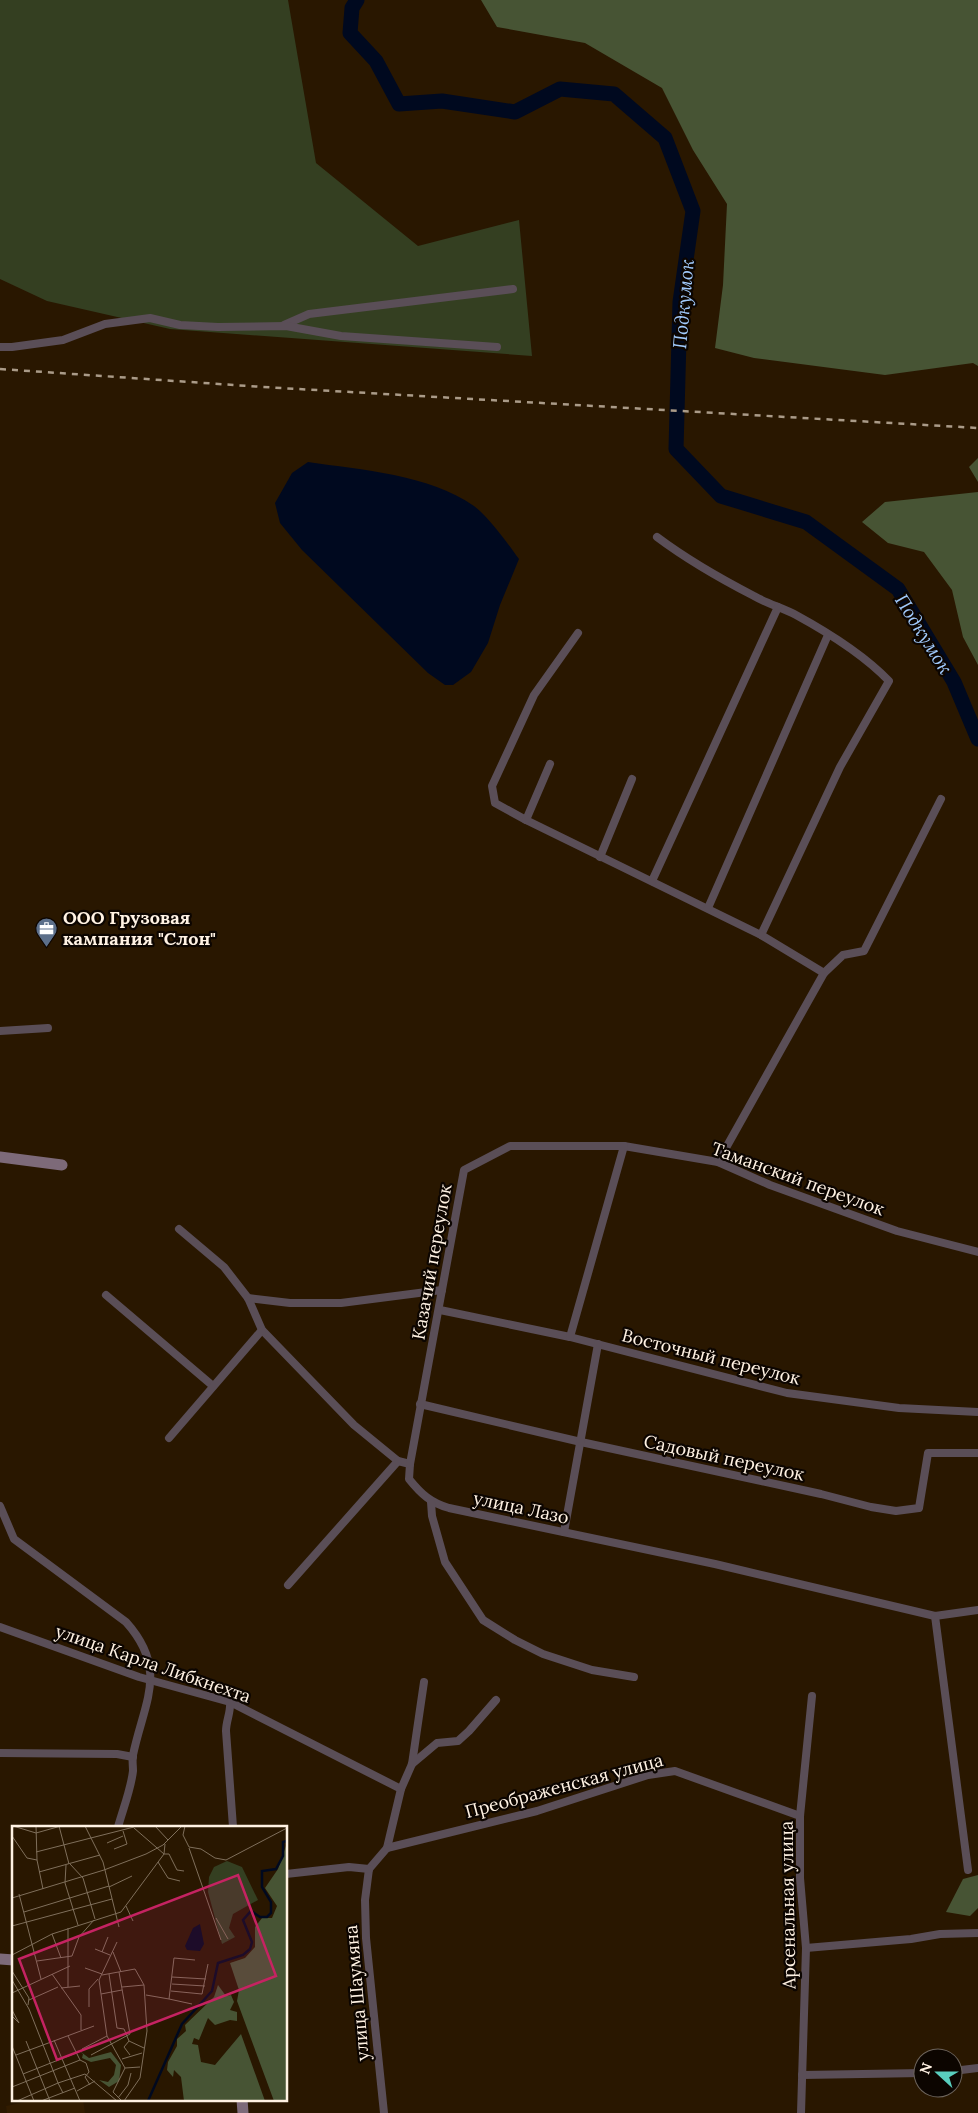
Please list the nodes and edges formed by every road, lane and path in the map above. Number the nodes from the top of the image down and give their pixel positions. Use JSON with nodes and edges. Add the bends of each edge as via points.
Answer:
{"nodes":[{"id":1,"x":513,"y":289,"type":"dead end"},
{"id":2,"x":283,"y":326,"type":"junction"},
{"id":3,"x":0,"y":347,"type":"edge"},
{"id":4,"x":497,"y":347,"type":"dead end"},
{"id":5,"x":657,"y":537,"type":"dead end"},
{"id":6,"x":778,"y":607,"type":"junction"},
{"id":7,"x":578,"y":634,"type":"dead end"},
{"id":8,"x":828,"y":635,"type":"junction"},
{"id":9,"x":550,"y":764,"type":"dead end"},
{"id":10,"x":632,"y":779,"type":"dead end"},
{"id":11,"x":941,"y":799,"type":"dead end"},
{"id":12,"x":526,"y":820,"type":"junction"},
{"id":13,"x":600,"y":857,"type":"junction"},
{"id":14,"x":652,"y":881,"type":"junction"},
{"id":15,"x":708,"y":908,"type":"junction"},
{"id":16,"x":761,"y":935,"type":"junction"},
{"id":17,"x":824,"y":973,"type":"junction"},
{"id":18,"x":48,"y":1028,"type":"dead end"},
{"id":19,"x":0,"y":1030,"type":"edge"},
{"id":20,"x":624,"y":1146,"type":"junction"},
{"id":21,"x":0,"y":1157,"type":"edge"},
{"id":22,"x":718,"y":1162,"type":"junction"},
{"id":23,"x":62,"y":1165,"type":"dead end"},
{"id":24,"x":179,"y":1230,"type":"dead end"},
{"id":25,"x":978,"y":1252,"type":"edge"},
{"id":26,"x":442,"y":1290,"type":"junction"},
{"id":27,"x":106,"y":1295,"type":"dead end"},
{"id":28,"x":248,"y":1298,"type":"junction"},
{"id":29,"x":440,"y":1310,"type":"junction"},
{"id":30,"x":262,"y":1330,"type":"junction"},
{"id":31,"x":570,"y":1337,"type":"junction"},
{"id":32,"x":598,"y":1344,"type":"junction"},
{"id":33,"x":213,"y":1386,"type":"junction"},
{"id":34,"x":420,"y":1404,"type":"junction"},
{"id":35,"x":978,"y":1412,"type":"edge"},
{"id":36,"x":169,"y":1438,"type":"dead end"},
{"id":37,"x":581,"y":1442,"type":"junction"},
{"id":38,"x":978,"y":1453,"type":"edge"},
{"id":39,"x":398,"y":1461,"type":"junction"},
{"id":40,"x":410,"y":1464,"type":"junction"},
{"id":41,"x":431,"y":1502,"type":"junction"},
{"id":42,"x":0,"y":1506,"type":"edge"},
{"id":43,"x":564,"y":1532,"type":"junction"},
{"id":44,"x":288,"y":1585,"type":"dead end"},
{"id":45,"x":978,"y":1610,"type":"edge"},
{"id":46,"x":935,"y":1616,"type":"junction"},
{"id":47,"x":0,"y":1627,"type":"edge"},
{"id":48,"x":634,"y":1677,"type":"dead end"},
{"id":49,"x":149,"y":1679,"type":"junction"},
{"id":50,"x":424,"y":1682,"type":"dead end"},
{"id":51,"x":812,"y":1696,"type":"dead end"},
{"id":52,"x":496,"y":1700,"type":"dead end"},
{"id":53,"x":230,"y":1702,"type":"junction"},
{"id":54,"x":0,"y":1753,"type":"edge"},
{"id":55,"x":133,"y":1757,"type":"junction"},
{"id":56,"x":412,"y":1764,"type":"junction"},
{"id":57,"x":401,"y":1789,"type":"junction"},
{"id":58,"x":800,"y":1816,"type":"junction"},
{"id":59,"x":118,"y":1826,"type":"edge"},
{"id":60,"x":233,"y":1826,"type":"edge"},
{"id":61,"x":388,"y":1848,"type":"junction"},
{"id":62,"x":369,"y":1869,"type":"junction"},
{"id":63,"x":968,"y":1870,"type":"dead end"},
{"id":64,"x":288,"y":1874,"type":"edge"},
{"id":65,"x":978,"y":1933,"type":"edge"},
{"id":66,"x":806,"y":1948,"type":"junction"},
{"id":67,"x":978,"y":2068,"type":"edge"},
{"id":68,"x":963,"y":2070,"type":"edge"},
{"id":69,"x":913,"y":2073,"type":"edge"},
{"id":70,"x":802,"y":2075,"type":"junction"},
{"id":71,"x":242,"y":2100,"type":"edge"},
{"id":72,"x":243,"y":2113,"type":"edge"},
{"id":73,"x":384,"y":2113,"type":"edge"},
{"id":74,"x":801,"y":2113,"type":"edge"}],
"edges":[{"from":1,"to":2,"type":"street","via":[[309,314]]},
{"from":2,"to":3,"type":"street","via":[[180,325],[150,318],[105,324],[63,340]]},
{"from":2,"to":4,"type":"street","via":[[341,336]]},
{"from":5,"to":6,"type":"street","via":[[755,597]]},
{"from":6,"to":8,"type":"street"},
{"from":6,"to":14,"type":"street"},
{"from":7,"to":12,"type":"street","via":[[534,695],[492,786],[495,802]]},
{"from":8,"to":15,"type":"street"},
{"from":8,"to":16,"type":"street","via":[[875,666],[889,681],[840,768]]},
{"from":9,"to":12,"type":"street"},
{"from":10,"to":13,"type":"street"},
{"from":11,"to":17,"type":"street","via":[[864,952],[843,955]]},
{"from":12,"to":13,"type":"street"},
{"from":13,"to":14,"type":"street"},
{"from":14,"to":15,"type":"street"},
{"from":15,"to":16,"type":"street"},
{"from":16,"to":17,"type":"street"},
{"from":17,"to":22,"type":"street"},
{"from":18,"to":19,"type":"street"},
{"from":20,"to":22,"type":"street","name":"Таманский переулок"},
{"from":20,"to":26,"type":"street","name":"Казачий переулок","via":[[510,1146],[464,1170]]},
{"from":20,"to":31,"type":"street"},
{"from":21,"to":23,"type":"street"},
{"from":22,"to":25,"type":"street","name":"Таманский переулок","via":[[770,1185],[897,1231]]},
{"from":24,"to":28,"type":"street","via":[[224,1267]]},
{"from":26,"to":28,"type":"street","via":[[341,1303],[290,1303]]},
{"from":26,"to":29,"type":"street","name":"Казачий переулок"},
{"from":27,"to":33,"type":"street"},
{"from":28,"to":30,"type":"street"},
{"from":29,"to":31,"type":"street","name":"Восточный переулок"},
{"from":29,"to":34,"type":"street","name":"Казачий переулок"},
{"from":30,"to":33,"type":"street"},
{"from":30,"to":39,"type":"street","via":[[354,1425]]},
{"from":31,"to":32,"type":"street","name":"Восточный переулок"},
{"from":32,"to":35,"type":"street","name":"Восточный переулок","via":[[787,1393],[899,1408]]},
{"from":32,"to":37,"type":"street"},
{"from":33,"to":36,"type":"street"},
{"from":34,"to":37,"type":"street","name":"Садовый переулок"},
{"from":34,"to":40,"type":"street","name":"Казачий переулок"},
{"from":37,"to":38,"type":"street","name":"Садовый переулок","via":[[896,1511],[919,1508],[928,1453]]},
{"from":37,"to":43,"type":"street"},
{"from":39,"to":40,"type":"street"},
{"from":39,"to":44,"type":"street"},
{"from":40,"to":41,"type":"street","name":"улица Лазо","via":[[409,1479]]},
{"from":41,"to":43,"type":"street","name":"улица Лазо"},
{"from":41,"to":48,"type":"street","via":[[445,1562],[483,1620],[543,1654],[592,1670]]},
{"from":42,"to":49,"type":"street","via":[[14,1539],[126,1622],[140,1637],[148,1656]]},
{"from":43,"to":46,"type":"street","name":"улица Лазо"},
{"from":45,"to":46,"type":"street","name":"улица Лазо"},
{"from":46,"to":63,"type":"street"},
{"from":47,"to":49,"type":"street","name":"улица Карла Либкнехта"},
{"from":49,"to":53,"type":"street","name":"улица Карла Либкнехта"},
{"from":49,"to":55,"type":"street","via":[[150,1694]]},
{"from":50,"to":56,"type":"street"},
{"from":51,"to":58,"type":"street","name":"Арсенальная улица"},
{"from":52,"to":56,"type":"street","via":[[458,1741],[437,1743]]},
{"from":53,"to":57,"type":"street","name":"улица Карла Либкнехта"},
{"from":53,"to":60,"type":"street","via":[[226,1731]]},
{"from":54,"to":55,"type":"street","via":[[117,1754]]},
{"from":55,"to":59,"type":"street","via":[[133,1772]]},
{"from":56,"to":57,"type":"street"},
{"from":57,"to":61,"type":"street"},
{"from":58,"to":61,"type":"street","name":"Преображенская улица","via":[[675,1771],[648,1775],[537,1811]]},
{"from":58,"to":66,"type":"street","name":"Арсенальная улица","via":[[800,1878]]},
{"from":61,"to":62,"type":"street"},
{"from":62,"to":64,"type":"street","via":[[349,1867]]},
{"from":62,"to":73,"type":"street","name":"улица Шаумяна","via":[[365,1900],[366,1938]]},
{"from":65,"to":66,"type":"street"},
{"from":66,"to":70,"type":"street","name":"Арсенальная улица"},
{"from":67,"to":68,"type":"street"},
{"from":69,"to":70,"type":"street"},
{"from":70,"to":74,"type":"street","name":"Арсенальная улица"},
{"from":71,"to":72,"type":"street"}]}
